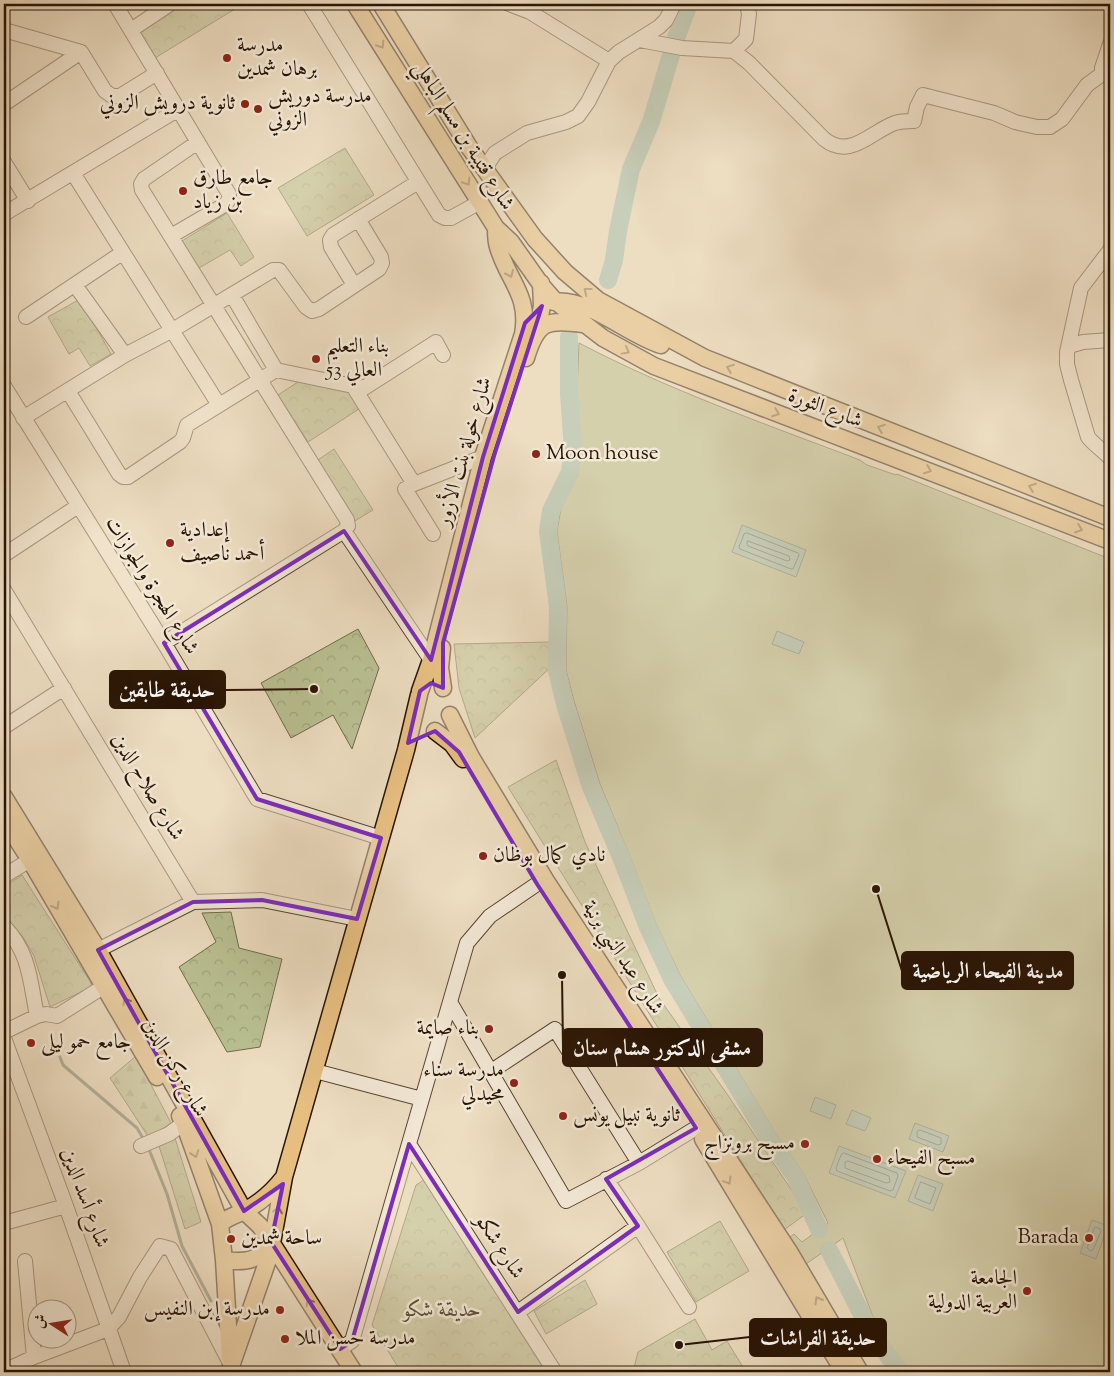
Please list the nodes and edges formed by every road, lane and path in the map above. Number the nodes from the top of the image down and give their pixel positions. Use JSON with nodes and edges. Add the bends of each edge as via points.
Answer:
{"nodes":[{"id":1,"x":115,"y":4,"type":"edge"},
{"id":2,"x":170,"y":4,"type":"edge"},
{"id":3,"x":309,"y":4,"type":"edge"},
{"id":4,"x":355,"y":4,"type":"edge"},
{"id":5,"x":381,"y":4,"type":"edge"},
{"id":6,"x":509,"y":4,"type":"edge"},
{"id":7,"x":674,"y":4,"type":"edge"},
{"id":8,"x":747,"y":4,"type":"edge"},
{"id":9,"x":4,"y":30,"type":"edge"},
{"id":10,"x":131,"y":30,"type":"junction"},
{"id":11,"x":640,"y":40,"type":"junction"},
{"id":12,"x":1110,"y":44,"type":"edge"},
{"id":13,"x":734,"y":51,"type":"junction"},
{"id":14,"x":81,"y":52,"type":"junction"},
{"id":15,"x":609,"y":61,"type":"junction"},
{"id":16,"x":157,"y":73,"type":"junction"},
{"id":17,"x":1106,"y":76,"type":"edge"},
{"id":18,"x":4,"y":104,"type":"edge"},
{"id":19,"x":179,"y":109,"type":"junction"},
{"id":20,"x":450,"y":117,"type":"junction"},
{"id":21,"x":198,"y":142,"type":"junction"},
{"id":22,"x":4,"y":162,"type":"edge"},
{"id":23,"x":484,"y":168,"type":"junction"},
{"id":24,"x":73,"y":173,"type":"junction"},
{"id":25,"x":418,"y":182,"type":"junction"},
{"id":26,"x":28,"y":201,"type":"junction"},
{"id":27,"x":480,"y":202,"type":"junction"},
{"id":28,"x":4,"y":214,"type":"edge"},
{"id":29,"x":358,"y":219,"type":"junction"},
{"id":30,"x":496,"y":228,"type":"junction"},
{"id":31,"x":171,"y":236,"type":"junction"},
{"id":32,"x":1110,"y":250,"type":"edge"},
{"id":33,"x":122,"y":253,"type":"junction"},
{"id":34,"x":565,"y":272,"type":"joint"},
{"id":35,"x":75,"y":285,"type":"junction"},
{"id":36,"x":354,"y":285,"type":"junction"},
{"id":37,"x":542,"y":286,"type":"junction"},
{"id":38,"x":232,"y":295,"type":"junction"},
{"id":39,"x":549,"y":303,"type":"junction"},
{"id":40,"x":214,"y":305,"type":"junction"},
{"id":41,"x":26,"y":317,"type":"dead end"},
{"id":42,"x":585,"y":324,"type":"junction"},
{"id":43,"x":531,"y":328,"type":"junction"},
{"id":44,"x":171,"y":331,"type":"junction"},
{"id":45,"x":1110,"y":340,"type":"edge"},
{"id":46,"x":1069,"y":346,"type":"junction"},
{"id":47,"x":125,"y":355,"type":"junction"},
{"id":48,"x":443,"y":355,"type":"dead end"},
{"id":49,"x":705,"y":358,"type":"junction"},
{"id":50,"x":276,"y":370,"type":"junction"},
{"id":51,"x":260,"y":380,"type":"junction"},
{"id":52,"x":4,"y":386,"type":"edge"},
{"id":53,"x":353,"y":386,"type":"junction"},
{"id":54,"x":68,"y":391,"type":"junction"},
{"id":55,"x":219,"y":405,"type":"junction"},
{"id":56,"x":23,"y":418,"type":"junction"},
{"id":57,"x":483,"y":457,"type":"junction"},
{"id":58,"x":1110,"y":458,"type":"edge"},
{"id":59,"x":414,"y":484,"type":"junction"},
{"id":60,"x":78,"y":506,"type":"junction"},
{"id":61,"x":1109,"y":514,"type":"edge"},
{"id":62,"x":344,"y":531,"type":"junction"},
{"id":63,"x":433,"y":534,"type":"dead end"},
{"id":64,"x":1110,"y":541,"type":"edge"},
{"id":65,"x":4,"y":555,"type":"edge"},
{"id":66,"x":4,"y":590,"type":"edge"},
{"id":67,"x":164,"y":643,"type":"junction"},
{"id":68,"x":431,"y":660,"type":"junction"},
{"id":69,"x":64,"y":688,"type":"junction"},
{"id":70,"x":443,"y":688,"type":"junction"},
{"id":71,"x":420,"y":693,"type":"junction"},
{"id":72,"x":450,"y":715,"type":"junction"},
{"id":73,"x":4,"y":727,"type":"edge"},
{"id":74,"x":433,"y":730,"type":"junction"},
{"id":75,"x":406,"y":750,"type":"junction"},
{"id":76,"x":4,"y":797,"type":"edge"},
{"id":77,"x":4,"y":819,"type":"edge"},
{"id":78,"x":381,"y":838,"type":"junction"},
{"id":79,"x":30,"y":860,"type":"junction"},
{"id":80,"x":4,"y":876,"type":"edge"},
{"id":81,"x":537,"y":884,"type":"junction"},
{"id":82,"x":193,"y":902,"type":"junction"},
{"id":83,"x":357,"y":919,"type":"junction"},
{"id":84,"x":4,"y":926,"type":"edge"},
{"id":85,"x":98,"y":950,"type":"junction"},
{"id":86,"x":103,"y":987,"type":"junction"},
{"id":87,"x":450,"y":1002,"type":"junction"},
{"id":88,"x":42,"y":1015,"type":"junction"},
{"id":89,"x":4,"y":1032,"type":"edge"},
{"id":90,"x":4,"y":1038,"type":"edge"},
{"id":91,"x":8,"y":1066,"type":"edge"},
{"id":92,"x":315,"y":1071,"type":"junction"},
{"id":93,"x":490,"y":1072,"type":"junction"},
{"id":94,"x":422,"y":1099,"type":"junction"},
{"id":95,"x":184,"y":1123,"type":"junction"},
{"id":96,"x":696,"y":1128,"type":"junction"},
{"id":97,"x":409,"y":1144,"type":"junction"},
{"id":98,"x":141,"y":1146,"type":"dead end"},
{"id":99,"x":639,"y":1163,"type":"junction"},
{"id":100,"x":284,"y":1177,"type":"junction"},
{"id":101,"x":606,"y":1179,"type":"junction"},
{"id":102,"x":66,"y":1206,"type":"junction"},
{"id":103,"x":244,"y":1211,"type":"junction"},
{"id":104,"x":4,"y":1223,"type":"edge"},
{"id":105,"x":220,"y":1224,"type":"junction"},
{"id":106,"x":638,"y":1226,"type":"junction"},
{"id":107,"x":271,"y":1242,"type":"junction"},
{"id":108,"x":224,"y":1260,"type":"junction"},
{"id":109,"x":25,"y":1261,"type":"dead end"},
{"id":110,"x":689,"y":1307,"type":"dead end"},
{"id":111,"x":518,"y":1312,"type":"junction"},
{"id":112,"x":108,"y":1329,"type":"junction"},
{"id":113,"x":340,"y":1349,"type":"junction"},
{"id":114,"x":34,"y":1357,"type":"junction"},
{"id":115,"x":230,"y":1368,"type":"edge"},
{"id":116,"x":4,"y":1371,"type":"edge"},
{"id":117,"x":124,"y":1372,"type":"edge"},
{"id":118,"x":354,"y":1372,"type":"edge"},
{"id":119,"x":555,"y":1372,"type":"edge"},
{"id":120,"x":844,"y":1372,"type":"edge"},
{"id":121,"x":860,"y":1372,"type":"edge"}],
"edges":[{"from":1,"to":10,"type":"street"},
{"from":2,"to":10,"type":"street"},
{"from":3,"to":25,"type":"street"},
{"from":4,"to":27,"type":"main road","name":"شارع قتيبة بن مسلم الباهلي","one_way":true},
{"from":5,"to":20,"type":"main road","name":"شارع قتيبة بن مسلم الباهلي"},
{"from":6,"to":15,"type":"street","via":[[530,12]]},
{"from":7,"to":11,"type":"street","via":[[666,20]]},
{"from":8,"to":13,"type":"street","via":[[746,39]]},
{"from":9,"to":14,"type":"street"},
{"from":10,"to":16,"type":"street"},
{"from":11,"to":13,"type":"street","via":[[682,48]]},
{"from":11,"to":15,"type":"street"},
{"from":12,"to":17,"type":"street","via":[[1102,68]]},
{"from":13,"to":17,"type":"street","via":[[824,139],[838,147],[861,142],[895,123],[914,121],[923,95],[994,113],[1015,122],[1050,127],[1062,119],[1087,85]]},
{"from":14,"to":16,"type":"street","via":[[105,91],[112,96],[120,96]]},
{"from":14,"to":18,"type":"street"},
{"from":15,"to":23,"type":"street","via":[[578,116],[527,133],[495,153]]},
{"from":16,"to":19,"type":"street"},
{"from":19,"to":21,"type":"street"},
{"from":19,"to":24,"type":"street"},
{"from":20,"to":23,"type":"main road","name":"شارع قتيبة بن مسلم الباهلي"},
{"from":20,"to":37,"type":"main road","via":[[467,153],[533,258]]},
{"from":21,"to":31,"type":"street","via":[[141,184]]},
{"from":21,"to":31,"type":"street","via":[[229,199],[226,204]]},
{"from":22,"to":26,"type":"street"},
{"from":23,"to":34,"type":"main road","name":"شارع قتيبة بن مسلم الباهلي","via":[[535,239]]},
{"from":24,"to":26,"type":"street"},
{"from":24,"to":33,"type":"street"},
{"from":25,"to":27,"type":"street","via":[[439,215],[445,218]]},
{"from":25,"to":29,"type":"street"},
{"from":26,"to":28,"type":"street"},
{"from":27,"to":30,"type":"main road","name":"شارع قتيبة بن مسلم الباهلي"},
{"from":29,"to":36,"type":"street","via":[[382,263],[379,269]]},
{"from":29,"to":36,"type":"street","via":[[330,240]]},
{"from":30,"to":37,"type":"main road","name":"شارع قتيبة بن مسلم الباهلي","via":[[511,242]]},
{"from":30,"to":43,"type":"main road","name":"شارع خولة بنت الأزور","one_way":true,"via":[[501,256]]},
{"from":31,"to":40,"type":"street"},
{"from":32,"to":46,"type":"street","via":[[1081,288]]},
{"from":33,"to":35,"type":"street"},
{"from":33,"to":44,"type":"street"},
{"from":49,"to":34,"type":"main road","name":"شارع الثورة","one_way":true,"via":[[598,300]]},
{"from":35,"to":41,"type":"street"},
{"from":35,"to":47,"type":"street"},
{"from":36,"to":38,"type":"street","via":[[312,311],[279,270],[273,270]]},
{"from":37,"to":39,"type":"main road"},
{"from":38,"to":40,"type":"street"},
{"from":38,"to":50,"type":"street"},
{"from":39,"to":42,"type":"main road","name":"شارع الثورة"},
{"from":39,"to":43,"type":"main road"},
{"from":39,"to":49,"type":"main road","via":[[564,301],[582,305],[640,337]]},
{"from":40,"to":44,"type":"street"},
{"from":40,"to":51,"type":"street"},
{"from":42,"to":43,"type":"main road","via":[[559,321]]},
{"from":42,"to":64,"type":"main road","name":"شارع الثورة","one_way":true,"via":[[603,338],[654,366]]},
{"from":43,"to":57,"type":"main road","name":"شارع خولة بنت الأزور","via":[[523,334]]},
{"from":43,"to":70,"type":"main road","name":"شارع خولة بنت الأزور","via":[[531,342],[494,456],[443,643],[440,661]]},
{"from":44,"to":47,"type":"street"},
{"from":44,"to":55,"type":"street"},
{"from":45,"to":46,"type":"street"},
{"from":46,"to":58,"type":"street","via":[[1067,364],[1083,425],[1093,444]]},
{"from":47,"to":54,"type":"street"},
{"from":48,"to":53,"type":"street","via":[[436,342],[364,388]]},
{"from":61,"to":49,"type":"main road","name":"شارع الثورة","one_way":true},
{"from":50,"to":51,"type":"street"},
{"from":50,"to":53,"type":"street"},
{"from":51,"to":55,"type":"street"},
{"from":51,"to":62,"type":"street","via":[[347,520],[348,526]]},
{"from":52,"to":56,"type":"street","name":"شارع الهجرة والجوازات"},
{"from":53,"to":59,"type":"street"},
{"from":54,"to":55,"type":"street","via":[[123,477],[128,477],[180,442],[187,424]]},
{"from":54,"to":56,"type":"street"},
{"from":56,"to":60,"type":"street","name":"شارع الهجرة والجوازات"},
{"from":57,"to":59,"type":"street"},
{"from":57,"to":68,"type":"main road","name":"شارع خولة بنت الأزور"},
{"from":59,"to":63,"type":"street","via":[[405,489]]},
{"from":60,"to":65,"type":"street"},
{"from":60,"to":67,"type":"street","name":"شارع الهجرة والجوازات"},
{"from":62,"to":67,"type":"street"},
{"from":62,"to":68,"type":"street"},
{"from":66,"to":69,"type":"street","name":"شارع صلاح الدين"},
{"from":67,"to":78,"type":"street","name":"شارع الهجرة والجوازات","via":[[257,799]]},
{"from":68,"to":71,"type":"main road","name":"شارع خولة بنت الأزور"},
{"from":69,"to":73,"type":"street"},
{"from":69,"to":82,"type":"street","name":"شارع صلاح الدين"},
{"from":70,"to":71,"type":"main road","via":[[431,683]]},
{"from":70,"to":72,"type":"main road"},
{"from":71,"to":74,"type":"main road","via":[[420,720]]},
{"from":71,"to":75,"type":"main road","name":"شارع خولة بنت الأزور"},
{"from":72,"to":74,"type":"main road","via":[[448,724]]},
{"from":121,"to":72,"type":"main road","name":"شارع عبد النبي برنية","one_way":true,"via":[[790,1253],[546,881],[471,757]]},
{"from":74,"to":75,"type":"main road"},
{"from":74,"to":81,"type":"main road","name":"شارع عبد النبي برنية","via":[[458,752]]},
{"from":75,"to":78,"type":"main road","name":"شارع خولة بنت الأزور"},
{"from":76,"to":85,"type":"main road","name":"شارع ركن الدين"},
{"from":77,"to":79,"type":"main road","name":"شارع ركن الدين"},
{"from":78,"to":83,"type":"main road","name":"شارع خولة بنت الأزور"},
{"from":79,"to":80,"type":"street"},
{"from":79,"to":86,"type":"main road","name":"شارع ركن الدين","one_way":true},
{"from":81,"to":87,"type":"street","via":[[490,916],[467,943]]},
{"from":81,"to":96,"type":"main road","name":"شارع عبد النبي برنية"},
{"from":82,"to":83,"type":"street","via":[[262,900]]},
{"from":82,"to":85,"type":"street"},
{"from":83,"to":92,"type":"main road","name":"شارع خولة بنت الأزور"},
{"from":84,"to":88,"type":"street","via":[[15,938],[26,960]]},
{"from":103,"to":85,"type":"main road","name":"شارع ركن الدين","one_way":true},
{"from":86,"to":88,"type":"street","via":[[56,1016]]},
{"from":86,"to":95,"type":"main road","name":"شارع ركن الدين"},
{"from":87,"to":93,"type":"street"},
{"from":87,"to":94,"type":"street"},
{"from":88,"to":89,"type":"street"},
{"from":90,"to":91,"type":"street","name":"شارع أسد الدين"},
{"from":91,"to":102,"type":"street","name":"شارع أسد الدين"},
{"from":92,"to":94,"type":"street"},
{"from":92,"to":100,"type":"main road","name":"شارع خولة بنت الأزور"},
{"from":93,"to":99,"type":"street","via":[[555,1029]]},
{"from":93,"to":101,"type":"street","via":[[566,1201]]},
{"from":94,"to":97,"type":"street"},
{"from":95,"to":98,"type":"street","via":[[169,1134]]},
{"from":95,"to":105,"type":"main road","name":"شارع ركن الدين","one_way":true},
{"from":96,"to":99,"type":"street"},
{"from":96,"to":120,"type":"main road","name":"شارع عبد النبي برنية","one_way":true},
{"from":97,"to":111,"type":"street","name":"شارع شكو"},
{"from":97,"to":113,"type":"street","via":[[352,1341]]},
{"from":99,"to":101,"type":"street"},
{"from":100,"to":103,"type":"main road","via":[[268,1194]]},
{"from":107,"to":100,"type":"main road","name":"شارع خولة بنت الأزور","one_way":true},
{"from":101,"to":106,"type":"street"},
{"from":102,"to":104,"type":"street"},
{"from":102,"to":112,"type":"street","name":"شارع أسد الدين"},
{"from":103,"to":105,"type":"main road"},
{"from":103,"to":107,"type":"main road"},
{"from":105,"to":108,"type":"main road","name":"شارع ركن الدين"},
{"from":106,"to":110,"type":"street"},
{"from":106,"to":111,"type":"street"},
{"from":107,"to":108,"type":"main road","via":[[255,1258]]},
{"from":113,"to":107,"type":"main road","one_way":true},
{"from":107,"to":115,"type":"main road","name":"شارع خولة بنت الأزور","via":[[270,1254]]},
{"from":108,"to":115,"type":"main road","name":"شارع ركن الدين"},
{"from":109,"to":114,"type":"street"},
{"from":111,"to":119,"type":"street","name":"شارع شكو"},
{"from":112,"to":114,"type":"street"},
{"from":112,"to":115,"type":"street","via":[[119,1317],[160,1246],[171,1249]]},
{"from":112,"to":117,"type":"street","name":"شارع أسد الدين"},
{"from":113,"to":118,"type":"main road"},
{"from":114,"to":116,"type":"street"}]}
